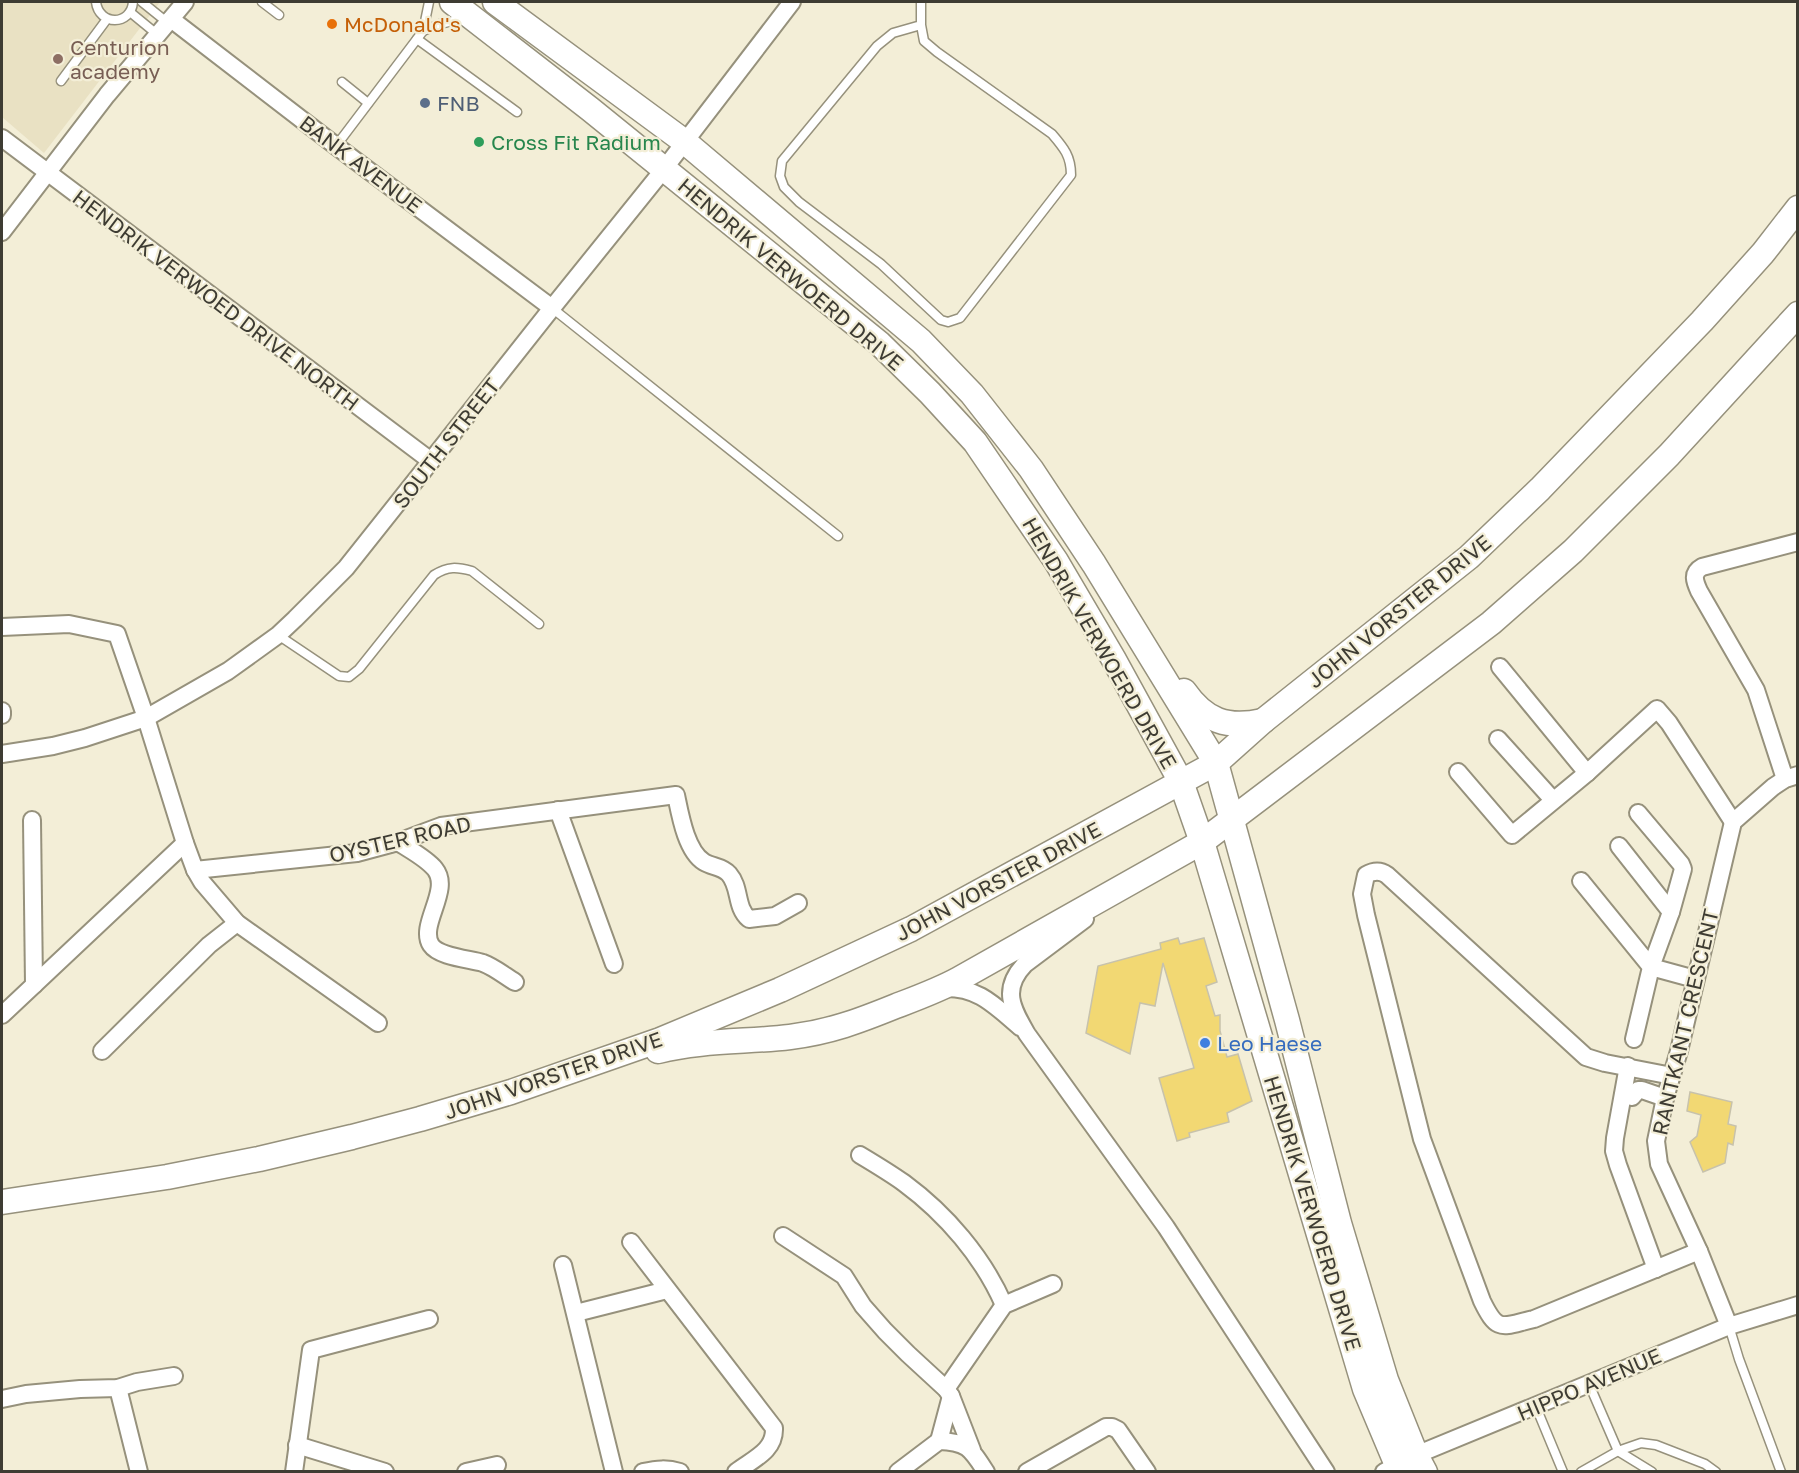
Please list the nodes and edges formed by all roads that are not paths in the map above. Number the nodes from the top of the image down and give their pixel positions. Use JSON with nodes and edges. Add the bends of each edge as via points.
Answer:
{"nodes":[{"id":1,"x":96,"y":2,"type":"edge"},
{"id":2,"x":133,"y":2,"type":"edge"},
{"id":3,"x":142,"y":2,"type":"edge"},
{"id":4,"x":185,"y":2,"type":"edge"},
{"id":5,"x":262,"y":2,"type":"edge"},
{"id":6,"x":429,"y":2,"type":"edge"},
{"id":7,"x":452,"y":2,"type":"edge"},
{"id":8,"x":495,"y":2,"type":"edge"},
{"id":9,"x":792,"y":2,"type":"edge"},
{"id":10,"x":921,"y":2,"type":"edge"},
{"id":11,"x":130,"y":12,"type":"junction"},
{"id":12,"x":279,"y":15,"type":"dead end"},
{"id":13,"x":472,"y":17,"type":"junction"},
{"id":14,"x":107,"y":19,"type":"junction"},
{"id":15,"x":921,"y":25,"type":"junction"},
{"id":16,"x":166,"y":26,"type":"junction"},
{"id":17,"x":423,"y":31,"type":"junction"},
{"id":18,"x":417,"y":39,"type":"junction"},
{"id":19,"x":61,"y":81,"type":"dead end"},
{"id":20,"x":342,"y":82,"type":"dead end"},
{"id":21,"x":368,"y":103,"type":"junction"},
{"id":22,"x":517,"y":112,"type":"dead end"},
{"id":23,"x":2,"y":138,"type":"edge"},
{"id":24,"x":685,"y":142,"type":"junction"},
{"id":25,"x":336,"y":146,"type":"junction"},
{"id":26,"x":664,"y":169,"type":"junction"},
{"id":27,"x":48,"y":173,"type":"junction"},
{"id":28,"x":1797,"y":208,"type":"edge"},
{"id":29,"x":2,"y":232,"type":"edge"},
{"id":30,"x":552,"y":308,"type":"junction"},
{"id":31,"x":1797,"y":314,"type":"edge"},
{"id":32,"x":431,"y":461,"type":"junction"},
{"id":33,"x":838,"y":536,"type":"dead end"},
{"id":34,"x":1797,"y":542,"type":"edge"},
{"id":35,"x":1094,"y":564,"type":"junction"},
{"id":36,"x":539,"y":624,"type":"dead end"},
{"id":37,"x":2,"y":627,"type":"edge"},
{"id":38,"x":278,"y":635,"type":"junction"},
{"id":39,"x":1500,"y":667,"type":"dead end"},
{"id":40,"x":2,"y":711,"type":"edge"},
{"id":41,"x":2,"y":715,"type":"edge"},
{"id":42,"x":146,"y":718,"type":"junction"},
{"id":43,"x":1263,"y":721,"type":"junction"},
{"id":44,"x":1498,"y":738,"type":"dead end"},
{"id":45,"x":2,"y":754,"type":"edge"},
{"id":46,"x":1216,"y":763,"type":"junction"},
{"id":47,"x":1458,"y":772,"type":"dead end"},
{"id":48,"x":1587,"y":773,"type":"junction"},
{"id":49,"x":1791,"y":777,"type":"edge"},
{"id":50,"x":1181,"y":782,"type":"junction"},
{"id":51,"x":1553,"y":800,"type":"junction"},
{"id":52,"x":558,"y":810,"type":"junction"},
{"id":53,"x":1638,"y":813,"type":"dead end"},
{"id":54,"x":32,"y":820,"type":"dead end"},
{"id":55,"x":1232,"y":821,"type":"junction"},
{"id":56,"x":1733,"y":822,"type":"junction"},
{"id":57,"x":398,"y":842,"type":"junction"},
{"id":58,"x":1202,"y":842,"type":"junction"},
{"id":59,"x":185,"y":843,"type":"junction"},
{"id":60,"x":1619,"y":846,"type":"dead end"},
{"id":61,"x":195,"y":870,"type":"junction"},
{"id":62,"x":1140,"y":877,"type":"junction"},
{"id":63,"x":1581,"y":881,"type":"dead end"},
{"id":64,"x":798,"y":903,"type":"dead end"},
{"id":65,"x":1671,"y":912,"type":"junction"},
{"id":66,"x":237,"y":922,"type":"junction"},
{"id":67,"x":614,"y":964,"type":"dead end"},
{"id":68,"x":1651,"y":967,"type":"junction"},
{"id":69,"x":1695,"y":979,"type":"junction"},
{"id":70,"x":515,"y":982,"type":"dead end"},
{"id":71,"x":34,"y":986,"type":"junction"},
{"id":72,"x":942,"y":988,"type":"junction"},
{"id":73,"x":2,"y":1015,"type":"edge"},
{"id":74,"x":378,"y":1023,"type":"dead end"},
{"id":75,"x":1027,"y":1034,"type":"junction"},
{"id":76,"x":1634,"y":1040,"type":"dead end"},
{"id":77,"x":102,"y":1051,"type":"dead end"},
{"id":78,"x":1628,"y":1066,"type":"junction"},
{"id":79,"x":1672,"y":1076,"type":"junction"},
{"id":80,"x":1623,"y":1095,"type":"junction"},
{"id":81,"x":1665,"y":1098,"type":"junction"},
{"id":82,"x":860,"y":1155,"type":"dead end"},
{"id":83,"x":2,"y":1202,"type":"edge"},
{"id":84,"x":2,"y":1210,"type":"edge"},
{"id":85,"x":783,"y":1236,"type":"dead end"},
{"id":86,"x":631,"y":1242,"type":"dead end"},
{"id":87,"x":1699,"y":1251,"type":"junction"},
{"id":88,"x":563,"y":1265,"type":"dead end"},
{"id":89,"x":1656,"y":1269,"type":"junction"},
{"id":90,"x":1053,"y":1284,"type":"dead end"},
{"id":91,"x":667,"y":1290,"type":"junction"},
{"id":92,"x":1004,"y":1305,"type":"junction"},
{"id":93,"x":1797,"y":1305,"type":"edge"},
{"id":94,"x":576,"y":1313,"type":"junction"},
{"id":95,"x":429,"y":1319,"type":"dead end"},
{"id":96,"x":1729,"y":1326,"type":"junction"},
{"id":97,"x":174,"y":1376,"type":"dead end"},
{"id":98,"x":1589,"y":1384,"type":"junction"},
{"id":99,"x":118,"y":1388,"type":"junction"},
{"id":100,"x":949,"y":1393,"type":"junction"},
{"id":101,"x":2,"y":1399,"type":"edge"},
{"id":102,"x":1536,"y":1407,"type":"junction"},
{"id":103,"x":939,"y":1441,"type":"junction"},
{"id":104,"x":297,"y":1445,"type":"junction"},
{"id":105,"x":972,"y":1450,"type":"junction"},
{"id":106,"x":1618,"y":1451,"type":"junction"},
{"id":107,"x":497,"y":1465,"type":"dead end"},
{"id":108,"x":1404,"y":1467,"type":"edge"},
{"id":109,"x":139,"y":1472,"type":"edge"},
{"id":110,"x":294,"y":1472,"type":"edge"},
{"id":111,"x":385,"y":1472,"type":"edge"},
{"id":112,"x":466,"y":1472,"type":"edge"},
{"id":113,"x":614,"y":1472,"type":"edge"},
{"id":114,"x":643,"y":1472,"type":"edge"},
{"id":115,"x":681,"y":1472,"type":"edge"},
{"id":116,"x":736,"y":1472,"type":"edge"},
{"id":117,"x":898,"y":1472,"type":"edge"},
{"id":118,"x":986,"y":1472,"type":"edge"},
{"id":119,"x":1027,"y":1472,"type":"edge"},
{"id":120,"x":1147,"y":1472,"type":"edge"},
{"id":121,"x":1326,"y":1472,"type":"edge"},
{"id":122,"x":1563,"y":1472,"type":"edge"},
{"id":123,"x":1581,"y":1472,"type":"edge"},
{"id":124,"x":1652,"y":1472,"type":"edge"},
{"id":125,"x":1716,"y":1472,"type":"edge"},
{"id":126,"x":1781,"y":1472,"type":"edge"}],
"edges":[{"from":1,"to":14,"type":"lane"},
{"from":2,"to":11,"type":"lane"},
{"from":3,"to":16,"type":"lane"},
{"from":4,"to":16,"type":"street"},
{"from":5,"to":12,"type":"lane"},
{"from":6,"to":17,"type":"lane"},
{"from":7,"to":13,"type":"main road","name":"HENDRIK VERWOERD DRIVE"},
{"from":8,"to":24,"type":"main road","name":"HENDRIK VERWOERD DRIVE"},
{"from":9,"to":24,"type":"street","name":"SOUTH STREET"},
{"from":10,"to":15,"type":"lane"},
{"from":11,"to":14,"type":"lane","via":[[120,20]]},
{"from":11,"to":16,"type":"lane"},
{"from":13,"to":17,"type":"lane"},
{"from":13,"to":26,"type":"main road","name":"HENDRIK VERWOERD DRIVE"},
{"from":14,"to":19,"type":"lane"},
{"from":15,"to":15,"type":"lane","via":[[924,41],[1052,134],[1071,163],[1071,175],[979,295],[960,318],[948,322],[941,320],[881,264],[799,202],[784,187],[780,176],[782,161],[877,46],[893,33]]},
{"from":16,"to":25,"type":"street","name":"BANK AVENUE"},
{"from":16,"to":27,"type":"street"},
{"from":17,"to":18,"type":"lane"},
{"from":18,"to":21,"type":"lane"},
{"from":18,"to":22,"type":"lane"},
{"from":20,"to":21,"type":"lane"},
{"from":21,"to":25,"type":"lane"},
{"from":23,"to":27,"type":"street","name":"HENDRIK VERWOED DRIVE NORTH"},
{"from":24,"to":26,"type":"street","name":"SOUTH STREET"},
{"from":24,"to":35,"type":"main road","name":"HENDRIK VERWOERD DRIVE","via":[[928,349],[972,394],[1023,459]]},
{"from":25,"to":30,"type":"street","name":"BANK AVENUE"},
{"from":26,"to":30,"type":"street","name":"SOUTH STREET"},
{"from":26,"to":50,"type":"main road","name":"HENDRIK VERWOERD DRIVE","via":[[879,343],[975,442],[1056,561]]},
{"from":27,"to":29,"type":"street"},
{"from":27,"to":32,"type":"street","name":"HENDRIK VERWOED DRIVE NORTH"},
{"from":28,"to":43,"type":"main road","name":"JOHN VORSTER DRIVE","via":[[1702,321],[1469,557]]},
{"from":30,"to":32,"type":"street","name":"SOUTH STREET"},
{"from":30,"to":33,"type":"lane"},
{"from":31,"to":55,"type":"main road","name":"JOHN VORSTER DRIVE","via":[[1669,455],[1573,551],[1491,623]]},
{"from":32,"to":38,"type":"street","name":"SOUTH STREET","via":[[346,568]]},
{"from":34,"to":49,"type":"street","via":[[1702,567],[1695,576],[1699,591],[1756,690]]},
{"from":35,"to":43,"type":"main road","via":[[1191,701],[1212,719],[1237,725]]},
{"from":35,"to":46,"type":"main road","name":"HENDRIK VERWOERD DRIVE"},
{"from":36,"to":38,"type":"lane","via":[[472,571],[460,568],[444,569],[434,575],[359,669],[349,676],[339,676]]},
{"from":37,"to":42,"type":"street","via":[[69,624],[117,634]]},
{"from":38,"to":42,"type":"street","name":"SOUTH STREET","via":[[228,671]]},
{"from":39,"to":48,"type":"street"},
{"from":40,"to":41,"type":"street"},
{"from":42,"to":45,"type":"street","name":"SOUTH STREET","via":[[53,746]]},
{"from":42,"to":59,"type":"street"},
{"from":43,"to":46,"type":"main road","name":"JOHN VORSTER DRIVE"},
{"from":44,"to":51,"type":"street"},
{"from":46,"to":50,"type":"main road","name":"JOHN VORSTER DRIVE"},
{"from":46,"to":55,"type":"main road","name":"HENDRIK VERWOERD DRIVE"},
{"from":47,"to":51,"type":"street","via":[[1512,835]]},
{"from":48,"to":51,"type":"street"},
{"from":48,"to":56,"type":"street","via":[[1657,708]]},
{"from":49,"to":56,"type":"street","via":[[1773,787]]},
{"from":50,"to":58,"type":"main road","name":"HENDRIK VERWOERD DRIVE"},
{"from":50,"to":83,"type":"main road","name":"JOHN VORSTER DRIVE","via":[[911,929],[660,1040],[511,1092],[340,1140],[167,1178]]},
{"from":52,"to":57,"type":"street","name":"OYSTER ROAD","via":[[441,826]]},
{"from":52,"to":64,"type":"street","name":"OYSTER ROAD","via":[[676,795],[694,852],[702,861],[728,873],[743,914],[749,920],[776,916]]},
{"from":52,"to":67,"type":"street"},
{"from":53,"to":65,"type":"street","via":[[1683,869]]},
{"from":54,"to":71,"type":"street"},
{"from":55,"to":58,"type":"main road","name":"JOHN VORSTER DRIVE"},
{"from":55,"to":108,"type":"main road","name":"HENDRIK VERWOERD DRIVE","via":[[1339,1223],[1386,1380]]},
{"from":56,"to":69,"type":"street","name":"RANTKANT CRESCENT"},
{"from":57,"to":61,"type":"street","name":"OYSTER ROAD","via":[[357,853]]},
{"from":57,"to":70,"type":"street","via":[[430,865],[438,876],[438,894],[428,934],[431,945],[449,955],[484,964]]},
{"from":58,"to":62,"type":"main road","name":"JOHN VORSTER DRIVE"},
{"from":58,"to":108,"type":"main road","name":"HENDRIK VERWOERD DRIVE","via":[[1362,1378]]},
{"from":59,"to":61,"type":"street"},
{"from":59,"to":71,"type":"street"},
{"from":60,"to":65,"type":"street"},
{"from":61,"to":66,"type":"street"},
{"from":62,"to":72,"type":"main road","name":"JOHN VORSTER DRIVE"},
{"from":62,"to":75,"type":"street","via":[[1017,972],[1010,994]]},
{"from":63,"to":68,"type":"street"},
{"from":65,"to":68,"type":"street"},
{"from":66,"to":74,"type":"street"},
{"from":66,"to":77,"type":"street"},
{"from":68,"to":69,"type":"street"},
{"from":68,"to":76,"type":"street"},
{"from":69,"to":79,"type":"street","name":"RANTKANT CRESCENT"},
{"from":71,"to":73,"type":"street"},
{"from":72,"to":75,"type":"street","via":[[977,993]]},
{"from":72,"to":84,"type":"main road","name":"JOHN VORSTER DRIVE","via":[[856,1023],[824,1031],[660,1050],[421,1128],[260,1168]]},
{"from":75,"to":121,"type":"street","via":[[1166,1227]]},
{"from":78,"to":79,"type":"street"},
{"from":78,"to":80,"type":"street"},
{"from":78,"to":89,"type":"street","via":[[1586,1057],[1387,874],[1366,875],[1362,894],[1366,915],[1420,1133],[1482,1301],[1493,1320],[1504,1325],[1534,1319]]},
{"from":79,"to":81,"type":"street","name":"RANTKANT CRESCENT"},
{"from":80,"to":81,"type":"street","via":[[1632,1097],[1642,1090]]},
{"from":80,"to":89,"type":"street","via":[[1614,1150]]},
{"from":81,"to":87,"type":"street","name":"RANTKANT CRESCENT","via":[[1656,1141],[1659,1164]]},
{"from":82,"to":92,"type":"street","via":[[903,1182],[943,1216],[983,1266]]},
{"from":85,"to":100,"type":"street","via":[[844,1276],[878,1323]]},
{"from":86,"to":91,"type":"street"},
{"from":87,"to":89,"type":"street"},
{"from":87,"to":96,"type":"street","name":"RANTKANT CRESCENT"},
{"from":88,"to":94,"type":"street"},
{"from":90,"to":92,"type":"street"},
{"from":91,"to":94,"type":"street"},
{"from":91,"to":116,"type":"street","via":[[774,1428],[771,1446]]},
{"from":92,"to":100,"type":"street"},
{"from":93,"to":96,"type":"street","name":"HIPPO AVENUE"},
{"from":94,"to":113,"type":"street"},
{"from":95,"to":104,"type":"street","via":[[311,1350]]},
{"from":96,"to":98,"type":"street","name":"HIPPO AVENUE"},
{"from":96,"to":126,"type":"lane"},
{"from":97,"to":99,"type":"street"},
{"from":98,"to":102,"type":"street","name":"HIPPO AVENUE"},
{"from":98,"to":106,"type":"lane"},
{"from":99,"to":101,"type":"street"},
{"from":99,"to":109,"type":"street"},
{"from":100,"to":103,"type":"street"},
{"from":100,"to":105,"type":"street"},
{"from":102,"to":108,"type":"street","name":"HIPPO AVENUE"},
{"from":102,"to":122,"type":"lane"},
{"from":103,"to":105,"type":"street"},
{"from":103,"to":117,"type":"street"},
{"from":104,"to":110,"type":"street"},
{"from":104,"to":111,"type":"street"},
{"from":105,"to":118,"type":"street"},
{"from":106,"to":123,"type":"lane"},
{"from":106,"to":124,"type":"lane"},
{"from":106,"to":125,"type":"lane","via":[[1641,1443],[1656,1445],[1706,1464]]},
{"from":107,"to":112,"type":"street"},
{"from":114,"to":115,"type":"street","via":[[659,1468]]},
{"from":119,"to":120,"type":"street","via":[[1106,1427],[1118,1430]]}]}
